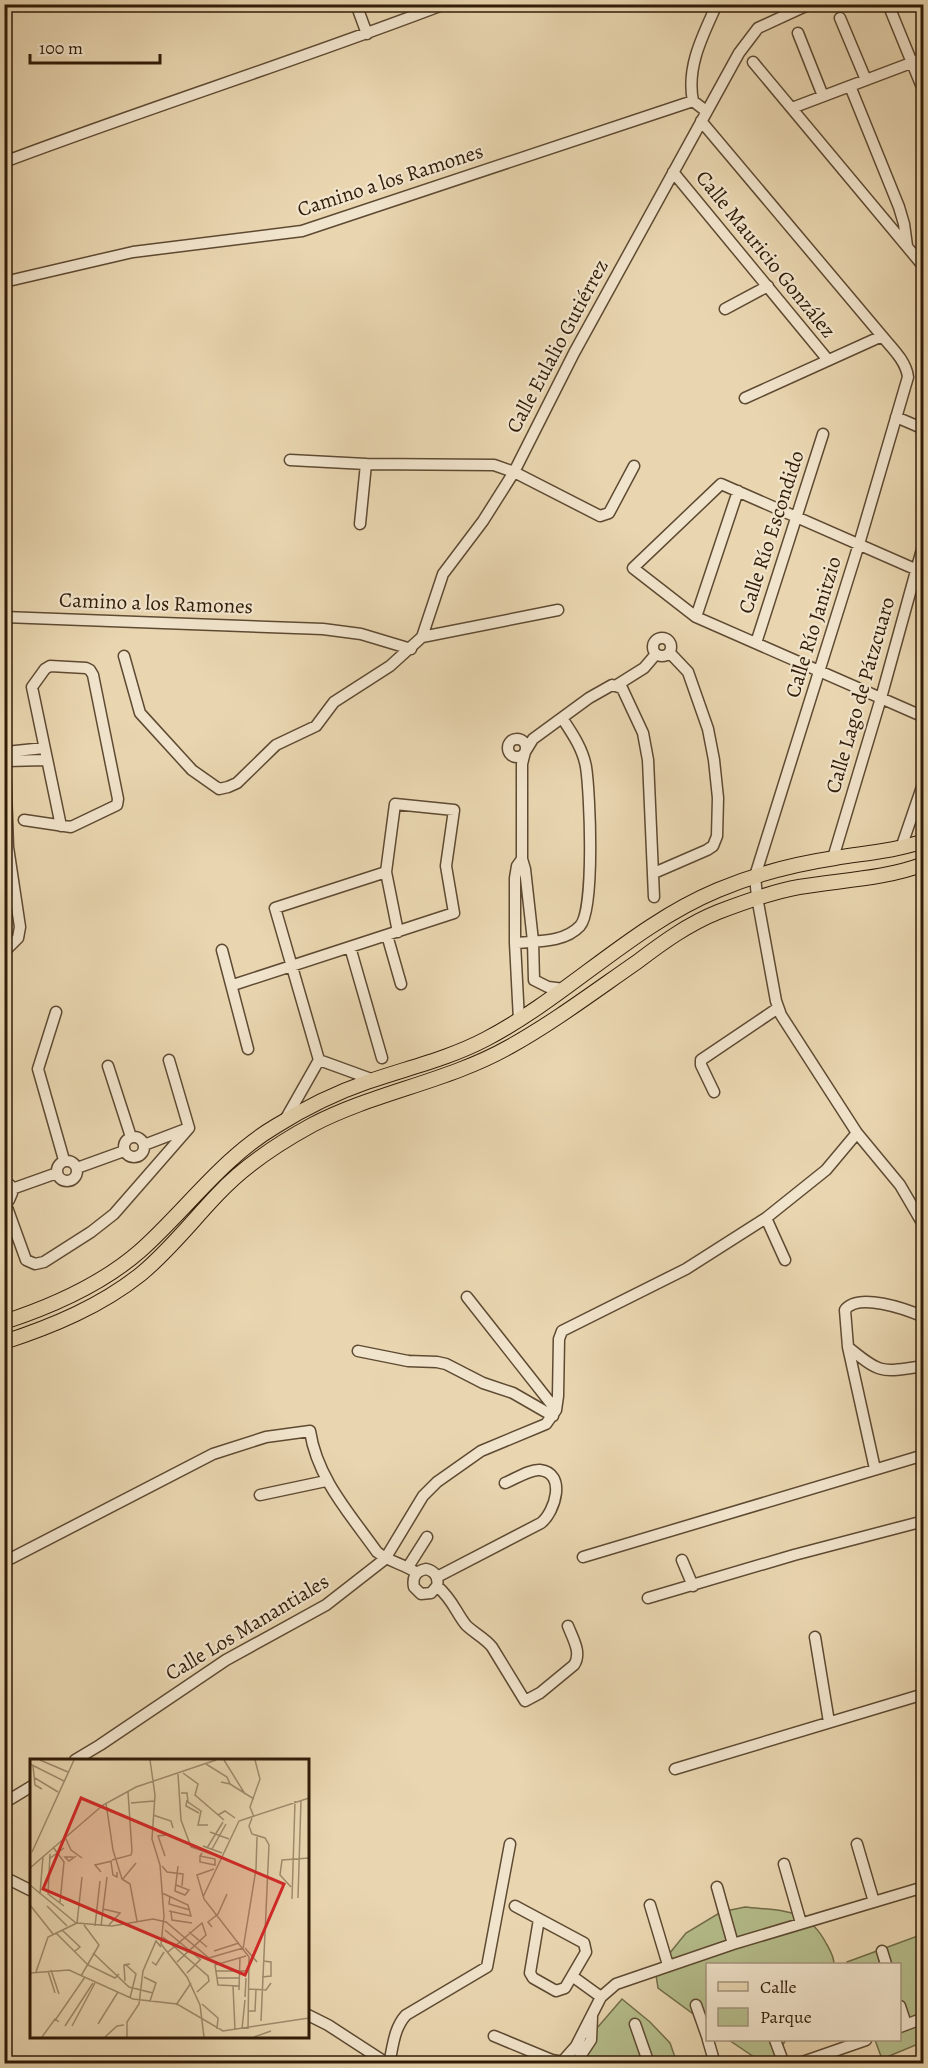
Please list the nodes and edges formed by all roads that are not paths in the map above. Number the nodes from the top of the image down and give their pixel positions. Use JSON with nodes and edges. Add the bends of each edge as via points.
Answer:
{"nodes":[{"id":1,"x":356,"y":4,"type":"edge"},
{"id":2,"x":445,"y":4,"type":"edge"},
{"id":3,"x":717,"y":4,"type":"edge"},
{"id":4,"x":810,"y":4,"type":"edge"},
{"id":5,"x":888,"y":4,"type":"edge"},
{"id":6,"x":840,"y":18,"type":"dead end"},
{"id":7,"x":798,"y":33,"type":"dead end"},
{"id":8,"x":367,"y":34,"type":"junction"},
{"id":9,"x":924,"y":58,"type":"edge"},
{"id":10,"x":753,"y":62,"type":"dead end"},
{"id":11,"x":912,"y":63,"type":"junction"},
{"id":12,"x":866,"y":80,"type":"junction"},
{"id":13,"x":850,"y":86,"type":"junction"},
{"id":14,"x":924,"y":92,"type":"edge"},
{"id":15,"x":823,"y":96,"type":"junction"},
{"id":16,"x":693,"y":101,"type":"junction"},
{"id":17,"x":792,"y":108,"type":"junction"},
{"id":18,"x":704,"y":116,"type":"junction"},
{"id":19,"x":4,"y":162,"type":"edge"},
{"id":20,"x":673,"y":172,"type":"junction"},
{"id":21,"x":907,"y":246,"type":"junction"},
{"id":22,"x":924,"y":267,"type":"edge"},
{"id":23,"x":4,"y":282,"type":"edge"},
{"id":24,"x":768,"y":286,"type":"junction"},
{"id":25,"x":725,"y":309,"type":"dead end"},
{"id":26,"x":882,"y":336,"type":"junction"},
{"id":27,"x":828,"y":360,"type":"junction"},
{"id":28,"x":745,"y":398,"type":"dead end"},
{"id":29,"x":896,"y":417,"type":"junction"},
{"id":30,"x":924,"y":429,"type":"edge"},
{"id":31,"x":823,"y":434,"type":"dead end"},
{"id":32,"x":290,"y":460,"type":"dead end"},
{"id":33,"x":366,"y":464,"type":"junction"},
{"id":34,"x":634,"y":466,"type":"dead end"},
{"id":35,"x":514,"y":472,"type":"junction"},
{"id":36,"x":738,"y":491,"type":"junction"},
{"id":37,"x":796,"y":518,"type":"junction"},
{"id":38,"x":360,"y":524,"type":"dead end"},
{"id":39,"x":924,"y":542,"type":"edge"},
{"id":40,"x":859,"y":544,"type":"junction"},
{"id":41,"x":919,"y":571,"type":"edge"},
{"id":42,"x":558,"y":610,"type":"dead end"},
{"id":43,"x":4,"y":617,"type":"edge"},
{"id":44,"x":696,"y":617,"type":"junction"},
{"id":45,"x":422,"y":637,"type":"junction"},
{"id":46,"x":756,"y":642,"type":"junction"},
{"id":47,"x":411,"y":649,"type":"junction"},
{"id":48,"x":670,"y":653,"type":"junction"},
{"id":49,"x":656,"y":654,"type":"junction"},
{"id":50,"x":124,"y":656,"type":"dead end"},
{"id":51,"x":819,"y":672,"type":"junction"},
{"id":52,"x":617,"y":685,"type":"junction"},
{"id":53,"x":881,"y":698,"type":"junction"},
{"id":54,"x":924,"y":717,"type":"edge"},
{"id":55,"x":562,"y":718,"type":"junction"},
{"id":56,"x":4,"y":734,"type":"edge"},
{"id":57,"x":44,"y":748,"type":"junction"},
{"id":58,"x":6,"y":757,"type":"edge"},
{"id":59,"x":46,"y":760,"type":"junction"},
{"id":60,"x":924,"y":781,"type":"edge"},
{"id":61,"x":24,"y":820,"type":"dead end"},
{"id":62,"x":61,"y":826,"type":"junction"},
{"id":63,"x":924,"y":842,"type":"edge"},
{"id":64,"x":902,"y":848,"type":"junction"},
{"id":65,"x":833,"y":858,"type":"junction"},
{"id":66,"x":522,"y":859,"type":"junction"},
{"id":67,"x":924,"y":864,"type":"edge"},
{"id":68,"x":386,"y":872,"type":"junction"},
{"id":69,"x":654,"y":873,"type":"junction"},
{"id":70,"x":755,"y":876,"type":"junction"},
{"id":71,"x":10,"y":887,"type":"edge"},
{"id":72,"x":654,"y":897,"type":"dead end"},
{"id":73,"x":757,"y":897,"type":"junction"},
{"id":74,"x":392,"y":933,"type":"junction"},
{"id":75,"x":533,"y":941,"type":"junction"},
{"id":76,"x":515,"y":943,"type":"junction"},
{"id":77,"x":350,"y":947,"type":"junction"},
{"id":78,"x":222,"y":950,"type":"dead end"},
{"id":79,"x":4,"y":952,"type":"edge"},
{"id":80,"x":291,"y":966,"type":"junction"},
{"id":81,"x":534,"y":980,"type":"junction"},
{"id":82,"x":517,"y":981,"type":"junction"},
{"id":83,"x":401,"y":984,"type":"dead end"},
{"id":84,"x":233,"y":985,"type":"junction"},
{"id":85,"x":564,"y":989,"type":"junction"},
{"id":86,"x":778,"y":1008,"type":"junction"},
{"id":87,"x":56,"y":1012,"type":"dead end"},
{"id":88,"x":519,"y":1020,"type":"junction"},
{"id":89,"x":248,"y":1049,"type":"dead end"},
{"id":90,"x":382,"y":1058,"type":"dead end"},
{"id":91,"x":169,"y":1060,"type":"dead end"},
{"id":92,"x":319,"y":1060,"type":"junction"},
{"id":93,"x":108,"y":1066,"type":"dead end"},
{"id":94,"x":374,"y":1080,"type":"junction"},
{"id":95,"x":714,"y":1092,"type":"dead end"},
{"id":96,"x":285,"y":1120,"type":"junction"},
{"id":97,"x":189,"y":1128,"type":"junction"},
{"id":98,"x":857,"y":1133,"type":"junction"},
{"id":99,"x":131,"y":1137,"type":"junction"},
{"id":100,"x":144,"y":1145,"type":"junction"},
{"id":101,"x":124,"y":1151,"type":"junction"},
{"id":102,"x":64,"y":1160,"type":"junction"},
{"id":103,"x":77,"y":1168,"type":"junction"},
{"id":104,"x":57,"y":1173,"type":"junction"},
{"id":105,"x":8,"y":1185,"type":"edge"},
{"id":106,"x":5,"y":1202,"type":"edge"},
{"id":107,"x":766,"y":1218,"type":"junction"},
{"id":108,"x":924,"y":1226,"type":"edge"},
{"id":109,"x":785,"y":1260,"type":"dead end"},
{"id":110,"x":467,"y":1297,"type":"dead end"},
{"id":111,"x":924,"y":1317,"type":"edge"},
{"id":112,"x":4,"y":1322,"type":"edge"},
{"id":113,"x":4,"y":1342,"type":"edge"},
{"id":114,"x":848,"y":1347,"type":"junction"},
{"id":115,"x":358,"y":1351,"type":"dead end"},
{"id":116,"x":924,"y":1365,"type":"edge"},
{"id":117,"x":554,"y":1413,"type":"junction"},
{"id":118,"x":924,"y":1455,"type":"edge"},
{"id":119,"x":875,"y":1469,"type":"junction"},
{"id":120,"x":326,"y":1482,"type":"junction"},
{"id":121,"x":505,"y":1483,"type":"dead end"},
{"id":122,"x":260,"y":1495,"type":"dead end"},
{"id":123,"x":924,"y":1521,"type":"edge"},
{"id":124,"x":428,"y":1537,"type":"dead end"},
{"id":125,"x":583,"y":1557,"type":"dead end"},
{"id":126,"x":385,"y":1559,"type":"junction"},
{"id":127,"x":682,"y":1560,"type":"dead end"},
{"id":128,"x":4,"y":1562,"type":"edge"},
{"id":129,"x":413,"y":1570,"type":"junction"},
{"id":130,"x":437,"y":1582,"type":"junction"},
{"id":131,"x":693,"y":1586,"type":"junction"},
{"id":132,"x":648,"y":1598,"type":"dead end"},
{"id":133,"x":568,"y":1626,"type":"dead end"},
{"id":134,"x":815,"y":1637,"type":"dead end"},
{"id":135,"x":924,"y":1694,"type":"edge"},
{"id":136,"x":829,"y":1722,"type":"junction"},
{"id":137,"x":78,"y":1759,"type":"edge"},
{"id":138,"x":675,"y":1769,"type":"dead end"},
{"id":139,"x":30,"y":1787,"type":"edge"},
{"id":140,"x":4,"y":1803,"type":"edge"},
{"id":141,"x":510,"y":1844,"type":"dead end"},
{"id":142,"x":857,"y":1844,"type":"dead end"},
{"id":143,"x":784,"y":1864,"type":"dead end"},
{"id":144,"x":4,"y":1877,"type":"edge"},
{"id":145,"x":717,"y":1887,"type":"dead end"},
{"id":146,"x":924,"y":1887,"type":"edge"},
{"id":147,"x":30,"y":1890,"type":"edge"},
{"id":148,"x":874,"y":1902,"type":"junction"},
{"id":149,"x":650,"y":1905,"type":"dead end"},
{"id":150,"x":515,"y":1906,"type":"dead end"},
{"id":151,"x":539,"y":1919,"type":"junction"},
{"id":152,"x":801,"y":1923,"type":"junction"},
{"id":153,"x":733,"y":1944,"type":"junction"},
{"id":154,"x":882,"y":1951,"type":"dead end"},
{"id":155,"x":885,"y":1963,"type":"edge"},
{"id":156,"x":668,"y":1965,"type":"junction"},
{"id":157,"x":572,"y":1976,"type":"junction"},
{"id":158,"x":601,"y":1997,"type":"junction"},
{"id":159,"x":696,"y":2005,"type":"dead end"},
{"id":160,"x":309,"y":2016,"type":"edge"},
{"id":161,"x":924,"y":2018,"type":"edge"},
{"id":162,"x":635,"y":2024,"type":"dead end"},
{"id":163,"x":903,"y":2025,"type":"edge"},
{"id":164,"x":706,"y":2033,"type":"edge"},
{"id":165,"x":494,"y":2036,"type":"dead end"},
{"id":166,"x":709,"y":2041,"type":"edge"},
{"id":167,"x":776,"y":2041,"type":"edge"},
{"id":168,"x":860,"y":2041,"type":"edge"},
{"id":169,"x":843,"y":2044,"type":"edge"},
{"id":170,"x":563,"y":2062,"type":"edge"},
{"id":171,"x":389,"y":2064,"type":"edge"},
{"id":172,"x":649,"y":2064,"type":"edge"},
{"id":173,"x":715,"y":2064,"type":"edge"},
{"id":174,"x":784,"y":2064,"type":"edge"},
{"id":175,"x":797,"y":2064,"type":"edge"}],
"edges":[{"from":1,"to":8,"type":"street"},
{"from":2,"to":8,"type":"street"},
{"from":3,"to":16,"type":"street","via":[[694,60]]},
{"from":4,"to":18,"type":"street","via":[[753,32]]},
{"from":5,"to":11,"type":"street"},
{"from":6,"to":12,"type":"street"},
{"from":7,"to":15,"type":"street"},
{"from":8,"to":19,"type":"street"},
{"from":9,"to":11,"type":"street"},
{"from":10,"to":17,"type":"street"},
{"from":11,"to":12,"type":"street"},
{"from":11,"to":14,"type":"street"},
{"from":12,"to":13,"type":"street"},
{"from":13,"to":15,"type":"street"},
{"from":13,"to":21,"type":"street","via":[[899,207]]},
{"from":15,"to":17,"type":"street"},
{"from":16,"to":18,"type":"street"},
{"from":16,"to":23,"type":"street","name":"Camino a los Ramones","via":[[302,231],[133,252]]},
{"from":17,"to":21,"type":"street"},
{"from":18,"to":20,"type":"street"},
{"from":18,"to":26,"type":"street"},
{"from":20,"to":24,"type":"street","name":"Calle Mauricio González"},
{"from":20,"to":35,"type":"street","name":"Calle Eulalio Gutiérrez","via":[[549,399]]},
{"from":21,"to":22,"type":"street"},
{"from":24,"to":25,"type":"street"},
{"from":24,"to":27,"type":"street","name":"Calle Mauricio González"},
{"from":26,"to":27,"type":"street"},
{"from":26,"to":29,"type":"street","name":"Calle Río Janitzio","via":[[906,367],[908,377]]},
{"from":27,"to":28,"type":"street"},
{"from":29,"to":30,"type":"street"},
{"from":29,"to":40,"type":"street","name":"Calle Río Janitzio"},
{"from":31,"to":37,"type":"street","name":"Calle Río Escondido"},
{"from":32,"to":33,"type":"street"},
{"from":33,"to":35,"type":"street","via":[[485,463]]},
{"from":33,"to":38,"type":"street"},
{"from":34,"to":35,"type":"street","via":[[609,513],[600,516]]},
{"from":35,"to":45,"type":"street","name":"Calle Eulalio Gutiérrez","via":[[443,574]]},
{"from":36,"to":37,"type":"street"},
{"from":36,"to":44,"type":"street"},
{"from":36,"to":44,"type":"street","via":[[721,484],[633,568]]},
{"from":37,"to":40,"type":"street"},
{"from":37,"to":46,"type":"street","name":"Calle Río Escondido"},
{"from":39,"to":41,"type":"street","name":"Calle Lago de Pátzcuaro"},
{"from":40,"to":41,"type":"street"},
{"from":40,"to":51,"type":"street","name":"Calle Río Janitzio"},
{"from":41,"to":53,"type":"street","name":"Calle Lago de Pátzcuaro"},
{"from":42,"to":45,"type":"street"},
{"from":43,"to":47,"type":"street","name":"Camino a los Ramones","via":[[323,629],[361,634]]},
{"from":44,"to":46,"type":"street"},
{"from":45,"to":47,"type":"street"},
{"from":46,"to":51,"type":"street"},
{"from":47,"to":50,"type":"street","via":[[342,696],[316,726],[276,746],[237,783],[219,789],[192,770],[140,713]]},
{"from":48,"to":49,"type":"street","via":[[665,657]]},
{"from":48,"to":49,"type":"street","via":[[670,642],[662,638],[653,646]]},
{"from":48,"to":69,"type":"street","via":[[688,672],[708,729],[718,798],[717,836],[707,850]]},
{"from":49,"to":52,"type":"street","via":[[644,668]]},
{"from":51,"to":53,"type":"street"},
{"from":51,"to":70,"type":"street","name":"Calle Río Janitzio"},
{"from":52,"to":55,"type":"street","via":[[589,698]]},
{"from":52,"to":69,"type":"street","via":[[625,693],[643,733]]},
{"from":53,"to":54,"type":"street"},
{"from":53,"to":65,"type":"street","name":"Calle Lago de Pátzcuaro"},
{"from":55,"to":66,"type":"street","via":[[533,740],[525,752]]},
{"from":55,"to":75,"type":"street","via":[[586,767],[588,899],[585,917],[573,932],[564,938]]},
{"from":56,"to":58,"type":"street"},
{"from":57,"to":58,"type":"street"},
{"from":57,"to":59,"type":"street"},
{"from":57,"to":62,"type":"street","via":[[32,687],[50,666],[90,670],[117,805],[71,827]]},
{"from":58,"to":59,"type":"street"},
{"from":58,"to":71,"type":"street"},
{"from":59,"to":62,"type":"street"},
{"from":60,"to":64,"type":"street"},
{"from":61,"to":62,"type":"street"},
{"from":63,"to":64,"type":"main road"},
{"from":64,"to":65,"type":"main road"},
{"from":65,"to":70,"type":"main road"},
{"from":66,"to":75,"type":"street"},
{"from":66,"to":76,"type":"street","via":[[516,871]]},
{"from":67,"to":73,"type":"main road"},
{"from":68,"to":74,"type":"street"},
{"from":68,"to":74,"type":"street","via":[[395,804],[454,810],[446,866],[454,913]]},
{"from":68,"to":80,"type":"street","via":[[275,908]]},
{"from":69,"to":72,"type":"street"},
{"from":70,"to":73,"type":"street","name":"Calle Río Janitzio"},
{"from":70,"to":85,"type":"main road","via":[[663,917]]},
{"from":71,"to":79,"type":"street","via":[[20,932]]},
{"from":73,"to":86,"type":"street","name":"Calle Río Janitzio"},
{"from":73,"to":113,"type":"main road","via":[[686,928],[507,1048],[444,1077],[337,1113],[292,1137],[220,1191],[141,1274],[87,1309]]},
{"from":74,"to":77,"type":"street"},
{"from":74,"to":83,"type":"street"},
{"from":75,"to":76,"type":"street"},
{"from":75,"to":81,"type":"street"},
{"from":76,"to":82,"type":"street"},
{"from":77,"to":80,"type":"street"},
{"from":77,"to":90,"type":"street"},
{"from":78,"to":84,"type":"street"},
{"from":80,"to":84,"type":"street"},
{"from":80,"to":92,"type":"street"},
{"from":81,"to":82,"type":"street"},
{"from":81,"to":85,"type":"street"},
{"from":82,"to":88,"type":"street"},
{"from":84,"to":89,"type":"street"},
{"from":85,"to":88,"type":"main road"},
{"from":86,"to":95,"type":"street","via":[[701,1060]]},
{"from":86,"to":98,"type":"street","name":"Calle Río Janitzio"},
{"from":87,"to":102,"type":"street","via":[[38,1069]]},
{"from":88,"to":94,"type":"main road","via":[[449,1056]]},
{"from":91,"to":97,"type":"street"},
{"from":92,"to":94,"type":"street"},
{"from":92,"to":96,"type":"street"},
{"from":93,"to":99,"type":"street"},
{"from":94,"to":96,"type":"main road"},
{"from":96,"to":112,"type":"main road","via":[[246,1146],[140,1251],[111,1273],[55,1304]]},
{"from":97,"to":100,"type":"street"},
{"from":97,"to":106,"type":"street","via":[[114,1214],[44,1262],[26,1260]]},
{"from":98,"to":107,"type":"street","via":[[826,1170]]},
{"from":98,"to":108,"type":"street","name":"Calle Río Janitzio","via":[[900,1185]]},
{"from":99,"to":100,"type":"street"},
{"from":99,"to":101,"type":"street","via":[[124,1144]]},
{"from":100,"to":101,"type":"street","via":[[137,1157],[129,1157]]},
{"from":101,"to":103,"type":"street"},
{"from":102,"to":103,"type":"street"},
{"from":102,"to":104,"type":"street"},
{"from":103,"to":104,"type":"street","via":[[74,1178],[68,1181]]},
{"from":104,"to":105,"type":"street"},
{"from":105,"to":106,"type":"street","via":[[11,1197]]},
{"from":107,"to":109,"type":"street"},
{"from":107,"to":117,"type":"street","via":[[686,1269],[562,1331],[558,1339],[558,1396]]},
{"from":110,"to":117,"type":"street"},
{"from":111,"to":114,"type":"street","via":[[885,1304],[851,1304],[845,1310]]},
{"from":114,"to":116,"type":"street","via":[[882,1371]]},
{"from":114,"to":119,"type":"street"},
{"from":115,"to":117,"type":"street","via":[[446,1364]]},
{"from":117,"to":126,"type":"street","name":"Calle Los Manantiales","via":[[539,1428],[481,1450],[429,1488]]},
{"from":118,"to":119,"type":"street"},
{"from":119,"to":125,"type":"street"},
{"from":120,"to":122,"type":"street"},
{"from":120,"to":126,"type":"street"},
{"from":120,"to":128,"type":"street","via":[[310,1431],[248,1442],[191,1464]]},
{"from":121,"to":130,"type":"street","via":[[536,1470],[546,1472],[557,1495],[550,1514]]},
{"from":123,"to":131,"type":"street"},
{"from":124,"to":129,"type":"street"},
{"from":126,"to":129,"type":"street"},
{"from":126,"to":137,"type":"street","name":"Calle Los Manantiales","via":[[314,1614],[226,1660]]},
{"from":127,"to":131,"type":"street"},
{"from":129,"to":130,"type":"street","via":[[430,1570]]},
{"from":129,"to":130,"type":"street","via":[[417,1591],[431,1593]]},
{"from":130,"to":133,"type":"street","via":[[467,1625],[492,1647],[525,1701],[540,1693],[578,1659]]},
{"from":131,"to":132,"type":"street"},
{"from":134,"to":136,"type":"street"},
{"from":135,"to":136,"type":"street"},
{"from":136,"to":138,"type":"street"},
{"from":139,"to":140,"type":"street"},
{"from":141,"to":171,"type":"street","via":[[487,1967],[406,2014],[396,2029]]},
{"from":142,"to":148,"type":"street"},
{"from":143,"to":152,"type":"street"},
{"from":144,"to":147,"type":"street"},
{"from":145,"to":153,"type":"street"},
{"from":146,"to":148,"type":"street"},
{"from":148,"to":152,"type":"street"},
{"from":149,"to":156,"type":"street"},
{"from":150,"to":151,"type":"street"},
{"from":151,"to":157,"type":"street","via":[[586,1945]]},
{"from":151,"to":157,"type":"street","via":[[531,1975],[556,1990],[565,1988]]},
{"from":152,"to":153,"type":"street"},
{"from":153,"to":156,"type":"street"},
{"from":154,"to":155,"type":"street"},
{"from":156,"to":158,"type":"street","via":[[626,1979]]},
{"from":157,"to":158,"type":"street"},
{"from":158,"to":170,"type":"street","via":[[576,2046]]},
{"from":159,"to":164,"type":"street"},
{"from":160,"to":171,"type":"street"},
{"from":161,"to":163,"type":"street"},
{"from":162,"to":172,"type":"street"},
{"from":165,"to":170,"type":"street"},
{"from":166,"to":173,"type":"street"},
{"from":167,"to":174,"type":"street"},
{"from":168,"to":169,"type":"street"},
{"from":169,"to":175,"type":"street"}]}
